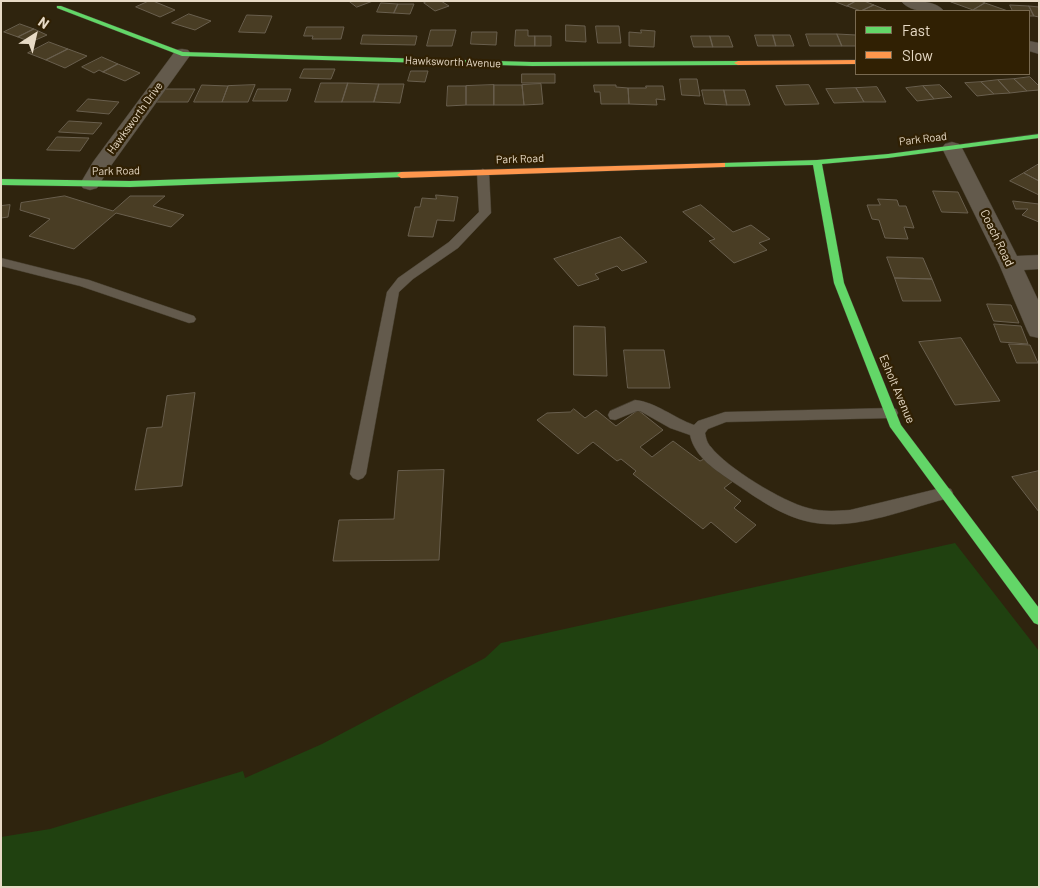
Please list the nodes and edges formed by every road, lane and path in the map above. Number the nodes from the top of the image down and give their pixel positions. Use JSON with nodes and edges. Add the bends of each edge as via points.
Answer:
{"nodes":[{"id":1,"x":909,"y":1,"type":"edge"},
{"id":2,"x":59,"y":7,"type":"dead end"},
{"id":3,"x":933,"y":10,"type":"edge"},
{"id":4,"x":182,"y":54,"type":"junction"},
{"id":5,"x":855,"y":62,"type":"edge"},
{"id":6,"x":1039,"y":136,"type":"edge"},
{"id":7,"x":952,"y":148,"type":"junction"},
{"id":8,"x":817,"y":162,"type":"junction"},
{"id":9,"x":482,"y":172,"type":"junction"},
{"id":10,"x":1,"y":182,"type":"edge"},
{"id":11,"x":90,"y":184,"type":"junction"},
{"id":12,"x":1,"y":262,"type":"edge"},
{"id":13,"x":1039,"y":262,"type":"edge"},
{"id":14,"x":1010,"y":264,"type":"junction"},
{"id":15,"x":188,"y":319,"type":"dead end"},
{"id":16,"x":1039,"y":330,"type":"edge"},
{"id":17,"x":890,"y":413,"type":"junction"},
{"id":18,"x":615,"y":415,"type":"dead end"},
{"id":19,"x":697,"y":432,"type":"junction"},
{"id":20,"x":358,"y":474,"type":"dead end"},
{"id":21,"x":945,"y":493,"type":"junction"},
{"id":22,"x":1039,"y":619,"type":"edge"}],
"edges":[{"from":1,"to":3,"type":"street"},
{"from":2,"to":4,"type":"street","name":"Hawksworth Avenue"},
{"from":4,"to":5,"type":"street","name":"Hawksworth Avenue","via":[[532,64]]},
{"from":4,"to":11,"type":"street","name":"Hawksworth Drive"},
{"from":6,"to":7,"type":"street","name":"Park Road"},
{"from":7,"to":8,"type":"street","name":"Park Road"},
{"from":7,"to":14,"type":"street","name":"Coach Road"},
{"from":8,"to":9,"type":"street","name":"Park Road"},
{"from":8,"to":17,"type":"street","name":"Esholt Avenue","via":[[839,283]]},
{"from":9,"to":11,"type":"street","name":"Park Road"},
{"from":9,"to":20,"type":"lane","via":[[485,213],[443,254],[398,283],[393,292]]},
{"from":10,"to":11,"type":"street","name":"Park Road"},
{"from":12,"to":15,"type":"lane","via":[[84,283]]},
{"from":13,"to":14,"type":"street"},
{"from":14,"to":16,"type":"street","name":"Coach Road"},
{"from":17,"to":19,"type":"lane","via":[[725,417],[703,425]]},
{"from":17,"to":21,"type":"street","name":"Esholt Avenue","via":[[896,427]]},
{"from":18,"to":19,"type":"lane","via":[[635,405],[643,406]]},
{"from":19,"to":21,"type":"lane","via":[[705,452],[730,472],[777,502],[820,518],[842,518]]},
{"from":21,"to":22,"type":"street","name":"Esholt Avenue"}]}
